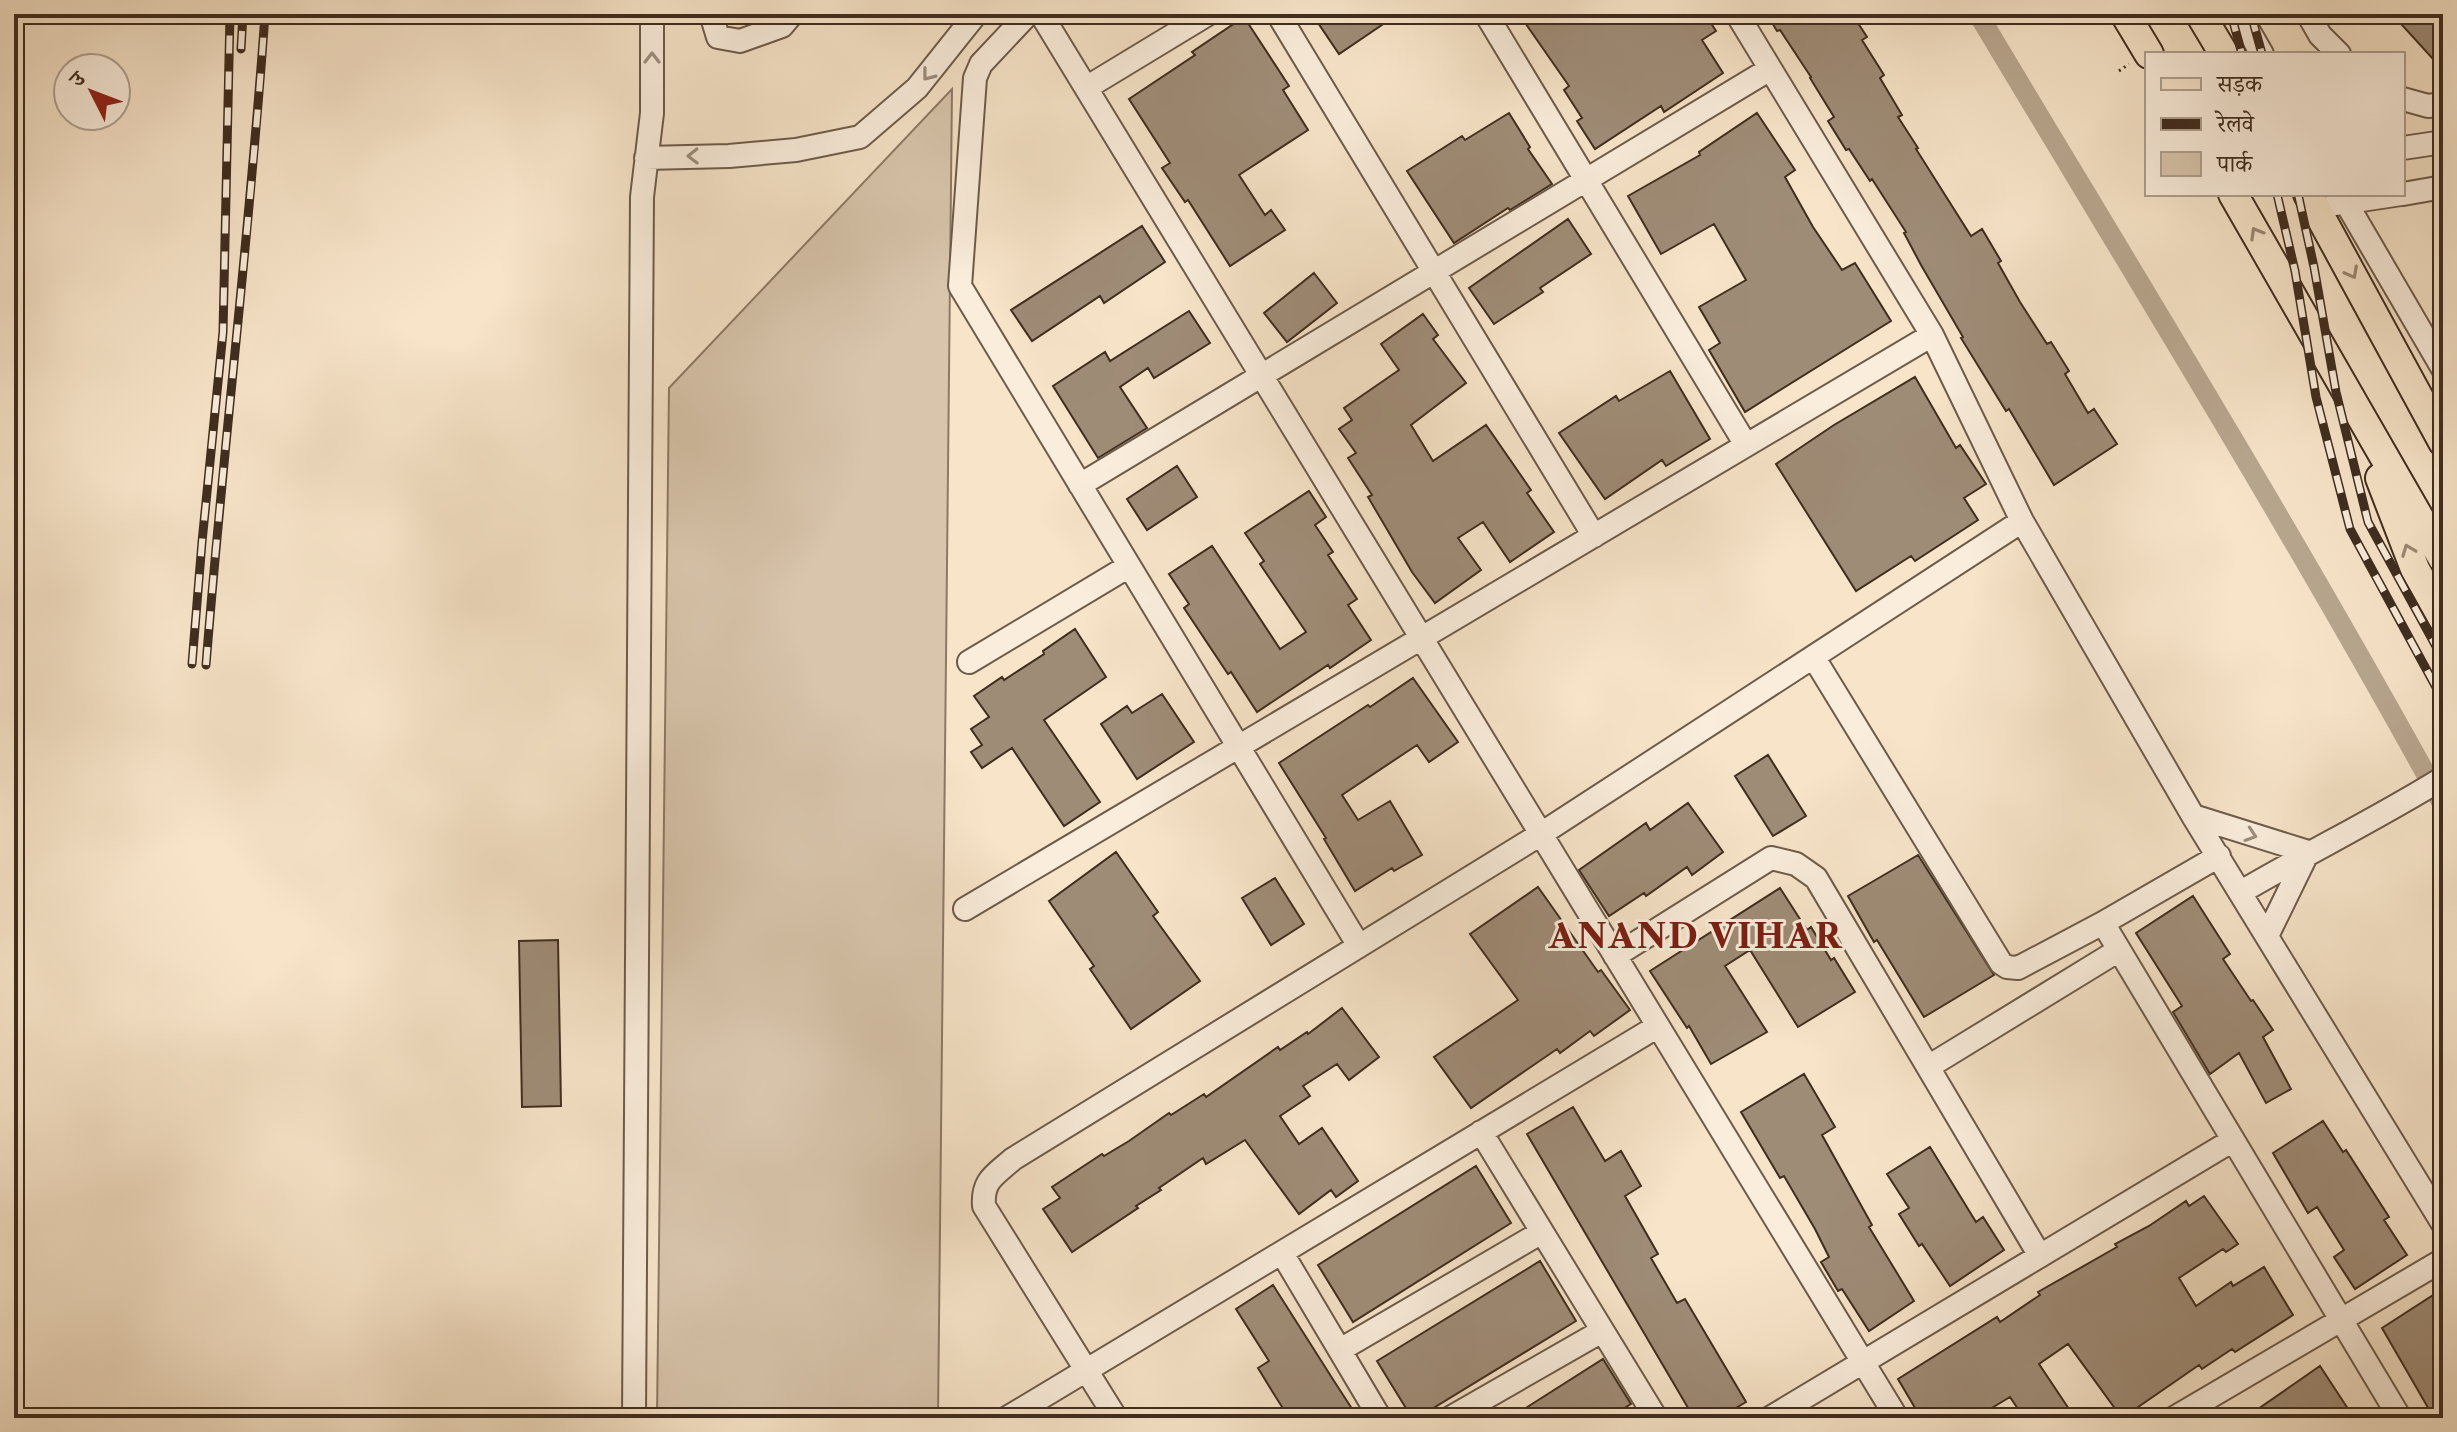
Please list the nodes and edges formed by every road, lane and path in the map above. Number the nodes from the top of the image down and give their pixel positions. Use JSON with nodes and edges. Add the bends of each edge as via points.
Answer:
{"nodes":[{"id":1,"x":652,"y":14,"type":"edge"},
{"id":2,"x":711,"y":14,"type":"edge"},
{"id":3,"x":792,"y":14,"type":"edge"},
{"id":4,"x":976,"y":14,"type":"edge"},
{"id":5,"x":1028,"y":14,"type":"edge"},
{"id":6,"x":1041,"y":14,"type":"edge"},
{"id":7,"x":1208,"y":14,"type":"edge"},
{"id":8,"x":1278,"y":14,"type":"edge"},
{"id":9,"x":1486,"y":14,"type":"edge"},
{"id":10,"x":1737,"y":14,"type":"edge"},
{"id":11,"x":2086,"y":14,"type":"edge"},
{"id":12,"x":2125,"y":14,"type":"edge"},
{"id":13,"x":2200,"y":14,"type":"edge"},
{"id":14,"x":2239,"y":14,"type":"edge"},
{"id":15,"x":2308,"y":14,"type":"edge"},
{"id":16,"x":2091,"y":22,"type":"dead end"},
{"id":17,"x":2148,"y":52,"type":"edge"},
{"id":18,"x":2223,"y":52,"type":"edge"},
{"id":19,"x":2261,"y":52,"type":"edge"},
{"id":20,"x":2337,"y":52,"type":"edge"},
{"id":21,"x":1770,"y":69,"type":"junction"},
{"id":22,"x":1086,"y":88,"type":"junction"},
{"id":23,"x":2405,"y":100,"type":"edge"},
{"id":24,"x":2443,"y":104,"type":"edge"},
{"id":25,"x":2443,"y":142,"type":"edge"},
{"id":26,"x":2405,"y":148,"type":"edge"},
{"id":27,"x":646,"y":158,"type":"junction"},
{"id":28,"x":1587,"y":180,"type":"junction"},
{"id":29,"x":2443,"y":187,"type":"edge"},
{"id":30,"x":2405,"y":193,"type":"edge"},
{"id":31,"x":2234,"y":196,"type":"edge"},
{"id":32,"x":2378,"y":196,"type":"edge"},
{"id":33,"x":2311,"y":199,"type":"edge"},
{"id":34,"x":2343,"y":199,"type":"edge"},
{"id":35,"x":1434,"y":272,"type":"junction"},
{"id":36,"x":1932,"y":335,"type":"junction"},
{"id":37,"x":2443,"y":369,"type":"edge"},
{"id":38,"x":1261,"y":376,"type":"junction"},
{"id":39,"x":2349,"y":398,"type":"junction"},
{"id":40,"x":2443,"y":442,"type":"edge"},
{"id":41,"x":1746,"y":445,"type":"junction"},
{"id":42,"x":1080,"y":485,"type":"junction"},
{"id":43,"x":2022,"y":521,"type":"junction"},
{"id":44,"x":1594,"y":536,"type":"junction"},
{"id":45,"x":2443,"y":559,"type":"edge"},
{"id":46,"x":1129,"y":566,"type":"junction"},
{"id":47,"x":2443,"y":619,"type":"edge"},
{"id":48,"x":1421,"y":638,"type":"junction"},
{"id":49,"x":1814,"y":658,"type":"junction"},
{"id":50,"x":969,"y":662,"type":"dead end"},
{"id":51,"x":1239,"y":747,"type":"junction"},
{"id":52,"x":2443,"y":778,"type":"edge"},
{"id":53,"x":2193,"y":816,"type":"junction"},
{"id":54,"x":1541,"y":834,"type":"junction"},
{"id":55,"x":2308,"y":852,"type":"junction"},
{"id":56,"x":2219,"y":856,"type":"junction"},
{"id":57,"x":2241,"y":892,"type":"junction"},
{"id":58,"x":965,"y":909,"type":"dead end"},
{"id":59,"x":2103,"y":923,"type":"junction"},
{"id":60,"x":2267,"y":936,"type":"junction"},
{"id":61,"x":1359,"y":946,"type":"junction"},
{"id":62,"x":2119,"y":950,"type":"junction"},
{"id":63,"x":1615,"y":956,"type":"junction"},
{"id":64,"x":1658,"y":1026,"type":"junction"},
{"id":65,"x":1928,"y":1067,"type":"junction"},
{"id":66,"x":1481,"y":1132,"type":"junction"},
{"id":67,"x":2233,"y":1140,"type":"junction"},
{"id":68,"x":2443,"y":1224,"type":"edge"},
{"id":69,"x":1542,"y":1232,"type":"junction"},
{"id":70,"x":1282,"y":1253,"type":"junction"},
{"id":71,"x":2040,"y":1256,"type":"junction"},
{"id":72,"x":2443,"y":1260,"type":"edge"},
{"id":73,"x":2341,"y":1320,"type":"junction"},
{"id":74,"x":1602,"y":1331,"type":"junction"},
{"id":75,"x":1340,"y":1350,"type":"junction"},
{"id":76,"x":1863,"y":1363,"type":"junction"},
{"id":77,"x":1087,"y":1371,"type":"junction"},
{"id":78,"x":634,"y":1418,"type":"edge"},
{"id":79,"x":1007,"y":1418,"type":"edge"},
{"id":80,"x":1116,"y":1418,"type":"edge"},
{"id":81,"x":1380,"y":1418,"type":"edge"},
{"id":82,"x":1450,"y":1418,"type":"edge"},
{"id":83,"x":1656,"y":1418,"type":"edge"},
{"id":84,"x":1770,"y":1418,"type":"edge"},
{"id":85,"x":1897,"y":1418,"type":"edge"},
{"id":86,"x":2174,"y":1418,"type":"edge"},
{"id":87,"x":2400,"y":1418,"type":"edge"}],
"edges":[{"from":27,"to":1,"type":"street","one_way":true,"via":[[652,113]]},
{"from":2,"to":3,"type":"street","via":[[718,37],[740,41],[782,26]]},
{"from":4,"to":27,"type":"street","one_way":true,"via":[[917,88],[860,137],[796,150]]},
{"from":5,"to":42,"type":"street","via":[[981,64],[975,78],[960,286]]},
{"from":6,"to":22,"type":"street"},
{"from":7,"to":22,"type":"street"},
{"from":8,"to":35,"type":"street"},
{"from":9,"to":28,"type":"street"},
{"from":10,"to":21,"type":"street"},
{"from":11,"to":16,"type":"path"},
{"from":12,"to":17,"type":"main road"},
{"from":13,"to":18,"type":"main road"},
{"from":14,"to":19,"type":"street"},
{"from":15,"to":20,"type":"street"},
{"from":21,"to":28,"type":"street"},
{"from":21,"to":36,"type":"street"},
{"from":22,"to":38,"type":"street"},
{"from":23,"to":24,"type":"street"},
{"from":25,"to":26,"type":"street"},
{"from":27,"to":78,"type":"street"},
{"from":28,"to":35,"type":"street"},
{"from":28,"to":41,"type":"street"},
{"from":29,"to":30,"type":"street"},
{"from":39,"to":31,"type":"main road","one_way":true},
{"from":32,"to":34,"type":"street"},
{"from":33,"to":34,"type":"street"},
{"from":33,"to":40,"type":"main road","one_way":true},
{"from":34,"to":37,"type":"street"},
{"from":35,"to":38,"type":"street"},
{"from":35,"to":44,"type":"street"},
{"from":36,"to":41,"type":"street"},
{"from":36,"to":43,"type":"street"},
{"from":38,"to":42,"type":"street"},
{"from":38,"to":48,"type":"street"},
{"from":39,"to":45,"type":"main road"},
{"from":47,"to":39,"type":"main road","one_way":true,"via":[[2415,569]]},
{"from":41,"to":44,"type":"street"},
{"from":42,"to":46,"type":"street"},
{"from":43,"to":49,"type":"street"},
{"from":43,"to":53,"type":"street"},
{"from":44,"to":48,"type":"street"},
{"from":46,"to":50,"type":"street"},
{"from":46,"to":51,"type":"street"},
{"from":48,"to":51,"type":"street"},
{"from":48,"to":54,"type":"street"},
{"from":49,"to":54,"type":"street"},
{"from":49,"to":59,"type":"street","via":[[2001,963],[2018,968]]},
{"from":51,"to":58,"type":"street"},
{"from":51,"to":61,"type":"street"},
{"from":52,"to":55,"type":"street"},
{"from":53,"to":55,"type":"street","one_way":true},
{"from":53,"to":56,"type":"street"},
{"from":54,"to":61,"type":"street"},
{"from":54,"to":63,"type":"street"},
{"from":55,"to":57,"type":"street"},
{"from":55,"to":60,"type":"street"},
{"from":56,"to":57,"type":"street"},
{"from":56,"to":59,"type":"street"},
{"from":57,"to":60,"type":"street"},
{"from":59,"to":62,"type":"street"},
{"from":60,"to":68,"type":"street"},
{"from":61,"to":77,"type":"street","via":[[1013,1159],[986,1182],[984,1206]]},
{"from":62,"to":65,"type":"street"},
{"from":62,"to":67,"type":"street"},
{"from":63,"to":64,"type":"street"},
{"from":63,"to":65,"type":"street","via":[[1771,858],[1796,864],[1816,878]]},
{"from":64,"to":66,"type":"street"},
{"from":64,"to":76,"type":"street"},
{"from":65,"to":71,"type":"street"},
{"from":66,"to":69,"type":"street"},
{"from":66,"to":70,"type":"street"},
{"from":67,"to":71,"type":"street"},
{"from":67,"to":73,"type":"street"},
{"from":69,"to":74,"type":"street"},
{"from":69,"to":75,"type":"street"},
{"from":70,"to":75,"type":"street"},
{"from":70,"to":77,"type":"street"},
{"from":71,"to":76,"type":"street"},
{"from":72,"to":73,"type":"street"},
{"from":73,"to":86,"type":"street"},
{"from":73,"to":87,"type":"street"},
{"from":74,"to":82,"type":"street"},
{"from":74,"to":83,"type":"street"},
{"from":75,"to":81,"type":"street"},
{"from":76,"to":84,"type":"street"},
{"from":76,"to":85,"type":"street"},
{"from":77,"to":79,"type":"street"},
{"from":77,"to":80,"type":"street"}]}
